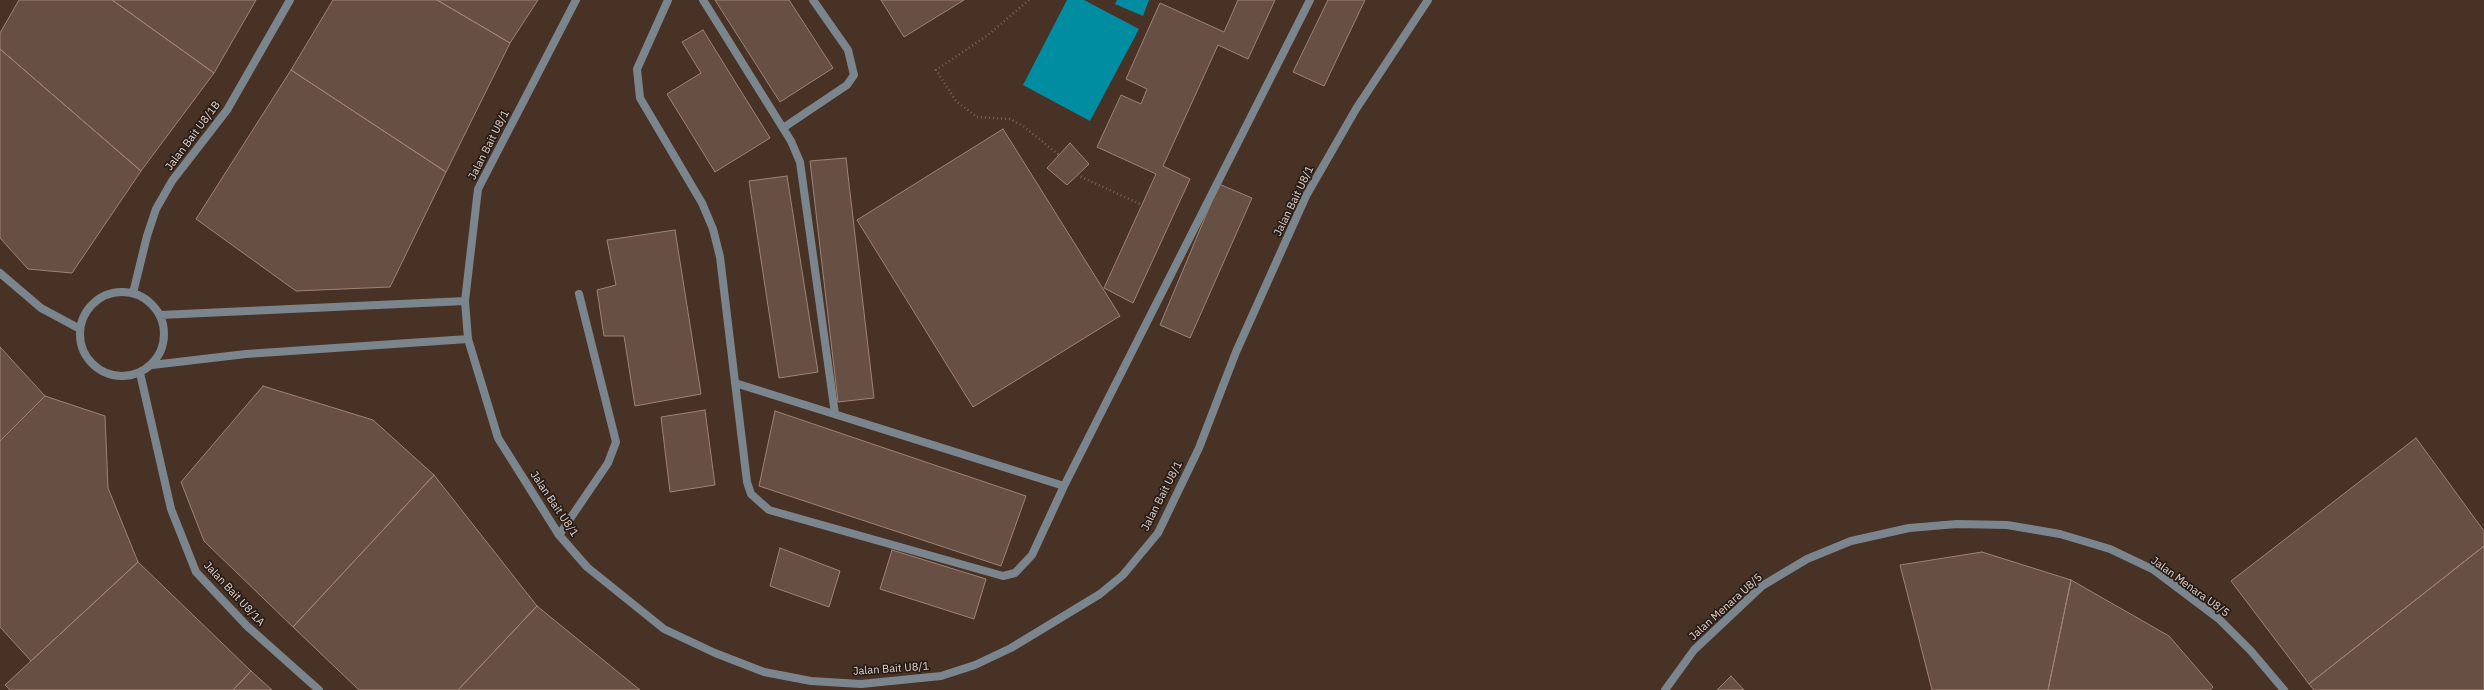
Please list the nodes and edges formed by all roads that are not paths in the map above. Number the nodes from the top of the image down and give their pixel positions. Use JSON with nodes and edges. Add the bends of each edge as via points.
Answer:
{"nodes":[{"id":1,"x":290,"y":0,"type":"edge"},
{"id":2,"x":576,"y":0,"type":"edge"},
{"id":3,"x":668,"y":0,"type":"edge"},
{"id":4,"x":703,"y":0,"type":"edge"},
{"id":5,"x":813,"y":0,"type":"edge"},
{"id":6,"x":1310,"y":0,"type":"edge"},
{"id":7,"x":1428,"y":0,"type":"edge"},
{"id":8,"x":783,"y":128,"type":"junction"},
{"id":9,"x":0,"y":274,"type":"edge"},
{"id":10,"x":133,"y":293,"type":"junction"},
{"id":11,"x":579,"y":294,"type":"dead end"},
{"id":12,"x":465,"y":301,"type":"junction"},
{"id":13,"x":160,"y":315,"type":"junction"},
{"id":14,"x":80,"y":329,"type":"junction"},
{"id":15,"x":468,"y":339,"type":"junction"},
{"id":16,"x":152,"y":365,"type":"junction"},
{"id":17,"x":140,"y":373,"type":"junction"},
{"id":18,"x":736,"y":383,"type":"junction"},
{"id":19,"x":834,"y":414,"type":"junction"},
{"id":20,"x":1064,"y":486,"type":"junction"},
{"id":21,"x":559,"y":535,"type":"junction"},
{"id":22,"x":319,"y":690,"type":"edge"},
{"id":23,"x":1665,"y":690,"type":"edge"},
{"id":24,"x":2284,"y":690,"type":"edge"}],
"edges":[{"from":1,"to":10,"type":"street","name":"Jalan Bait U8/1B","via":[[227,110],[172,181],[156,209]]},
{"from":2,"to":12,"type":"street","name":"Jalan Bait U8/1","via":[[478,189]]},
{"from":3,"to":18,"type":"street","via":[[637,69],[640,98],[702,204],[713,229],[720,257]]},
{"from":4,"to":8,"type":"street"},
{"from":5,"to":8,"type":"street","via":[[848,50],[854,75],[847,85]]},
{"from":6,"to":20,"type":"street"},
{"from":7,"to":21,"type":"street","name":"Jalan Bait U8/1","via":[[1356,109],[1306,196],[1236,352],[1199,448],[1158,533],[1123,575],[1093,598],[1011,648],[975,665],[941,676],[861,684],[811,681],[764,672],[664,629],[587,567]]},
{"from":8,"to":19,"type":"street","via":[[800,162]]},
{"from":9,"to":14,"type":"street","via":[[42,308]]},
{"from":10,"to":13,"type":"street","via":[[153,305]]},
{"from":10,"to":14,"type":"street","via":[[118,292],[105,295],[92,303],[84,314]]},
{"from":11,"to":21,"type":"street","via":[[616,442],[608,463]]},
{"from":12,"to":13,"type":"street"},
{"from":12,"to":15,"type":"street","name":"Jalan Bait U8/1"},
{"from":13,"to":16,"type":"street","via":[[164,328],[164,342],[160,354]]},
{"from":14,"to":17,"type":"street","via":[[80,342],[84,354],[92,364],[103,372],[115,376]]},
{"from":15,"to":16,"type":"street","via":[[246,354]]},
{"from":15,"to":21,"type":"street","name":"Jalan Bait U8/1","via":[[498,438]]},
{"from":16,"to":17,"type":"street"},
{"from":17,"to":22,"type":"street","name":"Jalan Bait U8/1A","via":[[171,509],[196,572],[247,626]]},
{"from":18,"to":19,"type":"street"},
{"from":18,"to":20,"type":"street","via":[[747,482],[751,494],[769,510],[1003,576],[1015,573],[1032,555]]},
{"from":19,"to":20,"type":"street"},
{"from":23,"to":24,"type":"street","name":"Jalan Menara U8/5","via":[[1694,650],[1762,586],[1807,559],[1858,539],[1909,528],[1957,524],[2007,525],[2060,534],[2110,548],[2154,570],[2219,619]]}]}
